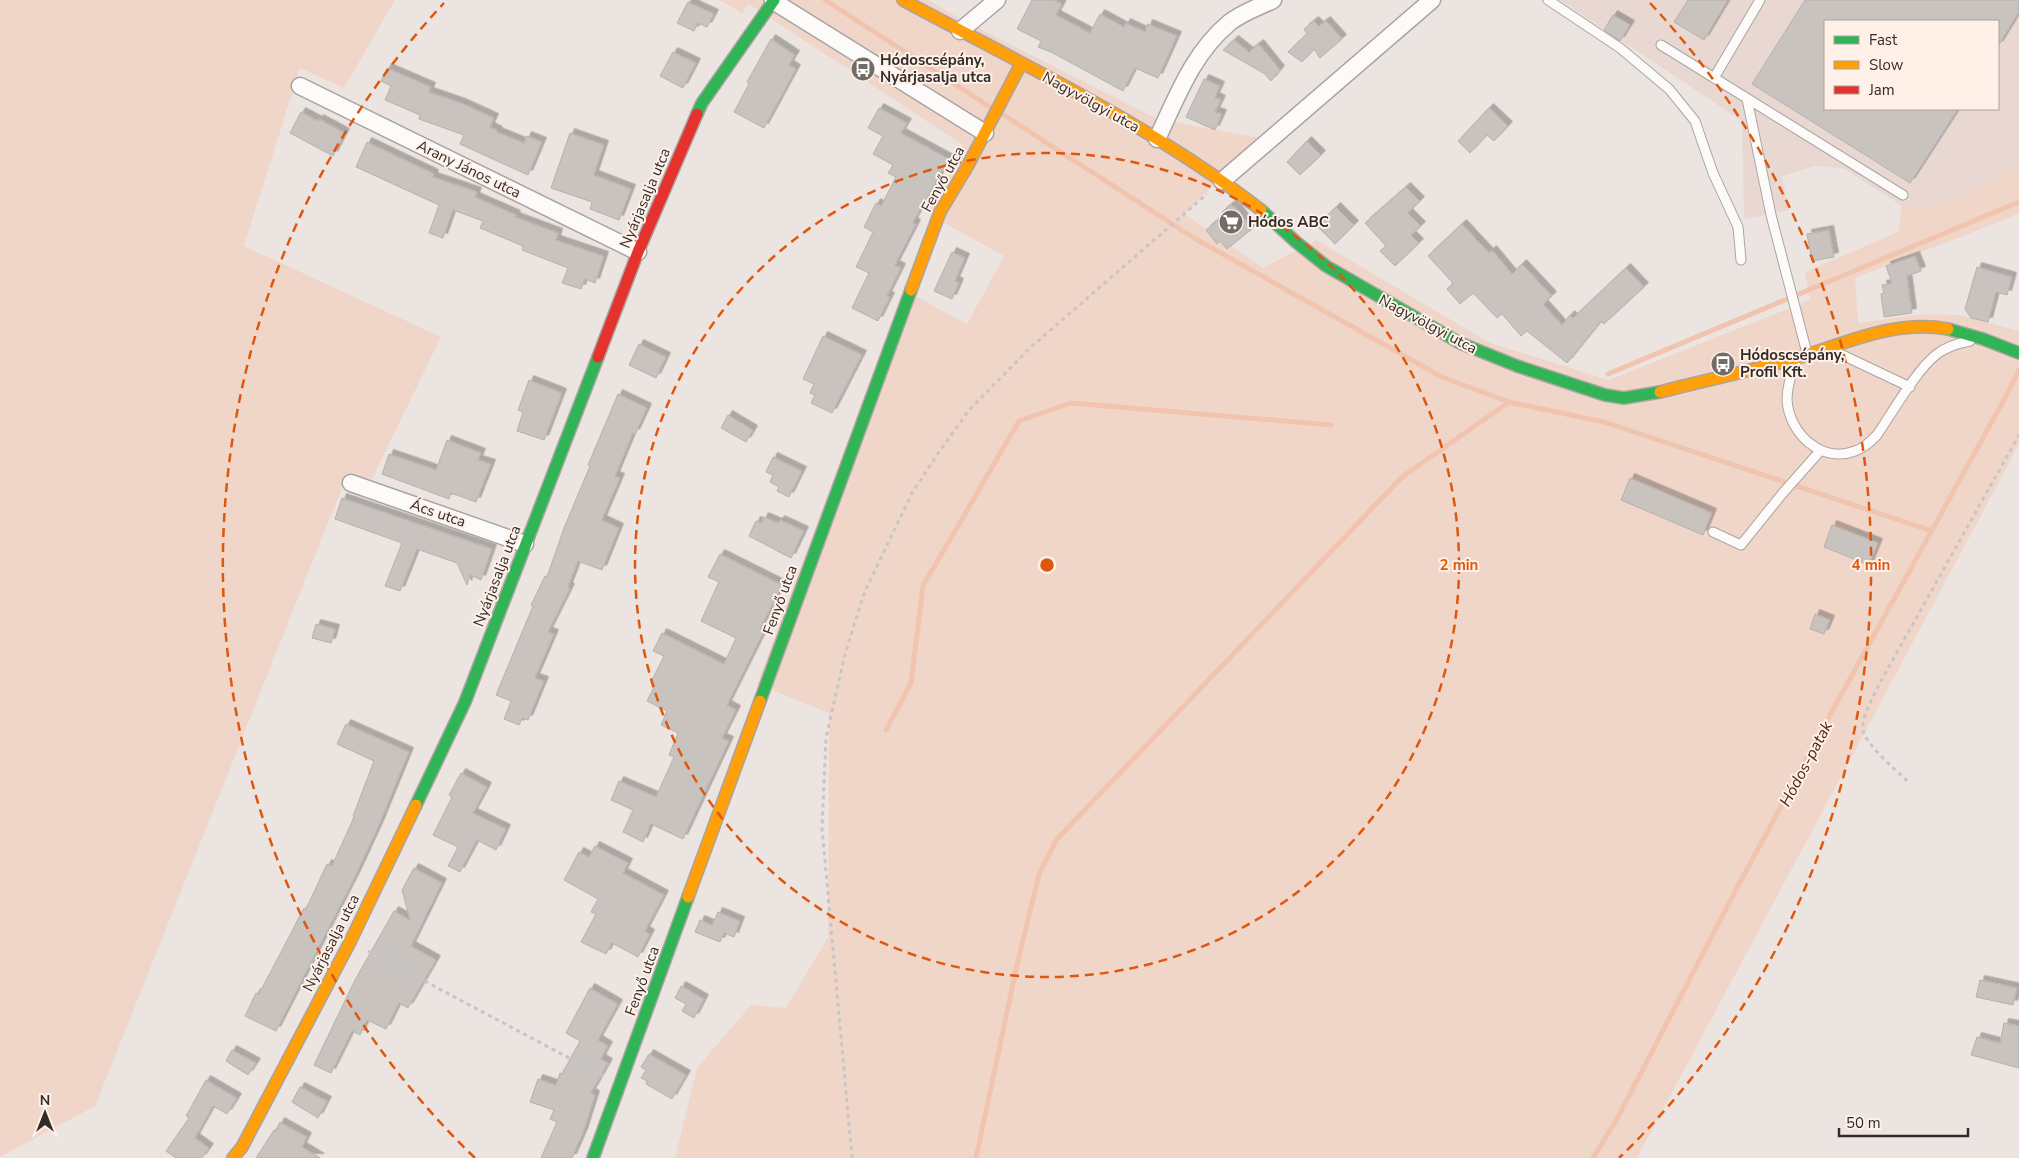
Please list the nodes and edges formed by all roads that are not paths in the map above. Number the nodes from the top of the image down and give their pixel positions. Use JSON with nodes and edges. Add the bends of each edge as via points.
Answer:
{"nodes":[{"id":1,"x":773,"y":0,"type":"edge"},
{"id":2,"x":903,"y":0,"type":"edge"},
{"id":3,"x":997,"y":0,"type":"edge"},
{"id":4,"x":1273,"y":0,"type":"edge"},
{"id":5,"x":1432,"y":0,"type":"edge"},
{"id":6,"x":1548,"y":0,"type":"edge"},
{"id":7,"x":1760,"y":0,"type":"edge"},
{"id":8,"x":960,"y":31,"type":"junction"},
{"id":9,"x":1661,"y":45,"type":"dead end"},
{"id":10,"x":1021,"y":64,"type":"junction"},
{"id":11,"x":1714,"y":78,"type":"junction"},
{"id":12,"x":300,"y":86,"type":"dead end"},
{"id":13,"x":1747,"y":99,"type":"junction"},
{"id":14,"x":985,"y":133,"type":"junction"},
{"id":15,"x":1157,"y":139,"type":"junction"},
{"id":16,"x":1222,"y":181,"type":"junction"},
{"id":17,"x":1902,"y":195,"type":"dead end"},
{"id":18,"x":638,"y":252,"type":"junction"},
{"id":19,"x":1741,"y":260,"type":"dead end"},
{"id":20,"x":1984,"y":339,"type":"junction"},
{"id":21,"x":1827,"y":347,"type":"junction"},
{"id":22,"x":2017,"y":352,"type":"edge"},
{"id":23,"x":1802,"y":355,"type":"junction"},
{"id":24,"x":1910,"y":387,"type":"junction"},
{"id":25,"x":1820,"y":451,"type":"junction"},
{"id":26,"x":351,"y":483,"type":"dead end"},
{"id":27,"x":1713,"y":532,"type":"dead end"},
{"id":28,"x":525,"y":544,"type":"junction"},
{"id":29,"x":233,"y":1158,"type":"edge"},
{"id":30,"x":593,"y":1158,"type":"edge"}],
"edges":[{"from":1,"to":14,"type":"street"},
{"from":1,"to":18,"type":"street","name":"Nyárjasalja utca","via":[[702,103]]},
{"from":2,"to":8,"type":"street","name":"Nagyvölgyi utca"},
{"from":3,"to":8,"type":"street"},
{"from":4,"to":15,"type":"street","via":[[1231,22],[1202,52],[1189,71]]},
{"from":5,"to":16,"type":"street"},
{"from":6,"to":19,"type":"lane","via":[[1620,48],[1669,89],[1695,121],[1713,173],[1738,227]]},
{"from":7,"to":11,"type":"lane"},
{"from":8,"to":10,"type":"street","name":"Nagyvölgyi utca"},
{"from":9,"to":11,"type":"lane"},
{"from":10,"to":14,"type":"street","name":"Fenyő utca"},
{"from":10,"to":15,"type":"street","name":"Nagyvölgyi utca","via":[[1107,108]]},
{"from":11,"to":13,"type":"lane"},
{"from":12,"to":18,"type":"street","name":"Arany János utca"},
{"from":13,"to":17,"type":"lane"},
{"from":13,"to":23,"type":"lane","via":[[1771,215],[1796,310]]},
{"from":14,"to":30,"type":"street","name":"Fenyő utca","via":[[940,212]]},
{"from":15,"to":16,"type":"street","name":"Nagyvölgyi utca"},
{"from":16,"to":23,"type":"street","name":"Nagyvölgyi utca","via":[[1326,266],[1460,343],[1605,395],[1624,398],[1644,396]]},
{"from":18,"to":28,"type":"street","name":"Nyárjasalja utca"},
{"from":20,"to":21,"type":"street","name":"Nagyvölgyi utca","via":[[1920,326]]},
{"from":20,"to":22,"type":"street","name":"Nagyvölgyi utca"},
{"from":20,"to":24,"type":"lane","via":[[1963,342],[1938,353]]},
{"from":21,"to":23,"type":"street","name":"Nagyvölgyi utca"},
{"from":21,"to":24,"type":"lane"},
{"from":23,"to":25,"type":"lane","via":[[1788,386],[1789,410],[1800,433]]},
{"from":24,"to":25,"type":"lane","via":[[1868,444],[1844,454]]},
{"from":25,"to":27,"type":"lane","via":[[1741,545]]},
{"from":26,"to":28,"type":"street","name":"Ács utca"},
{"from":28,"to":29,"type":"street","name":"Nyárjasalja utca","via":[[465,702],[350,942],[242,1147]]}]}
